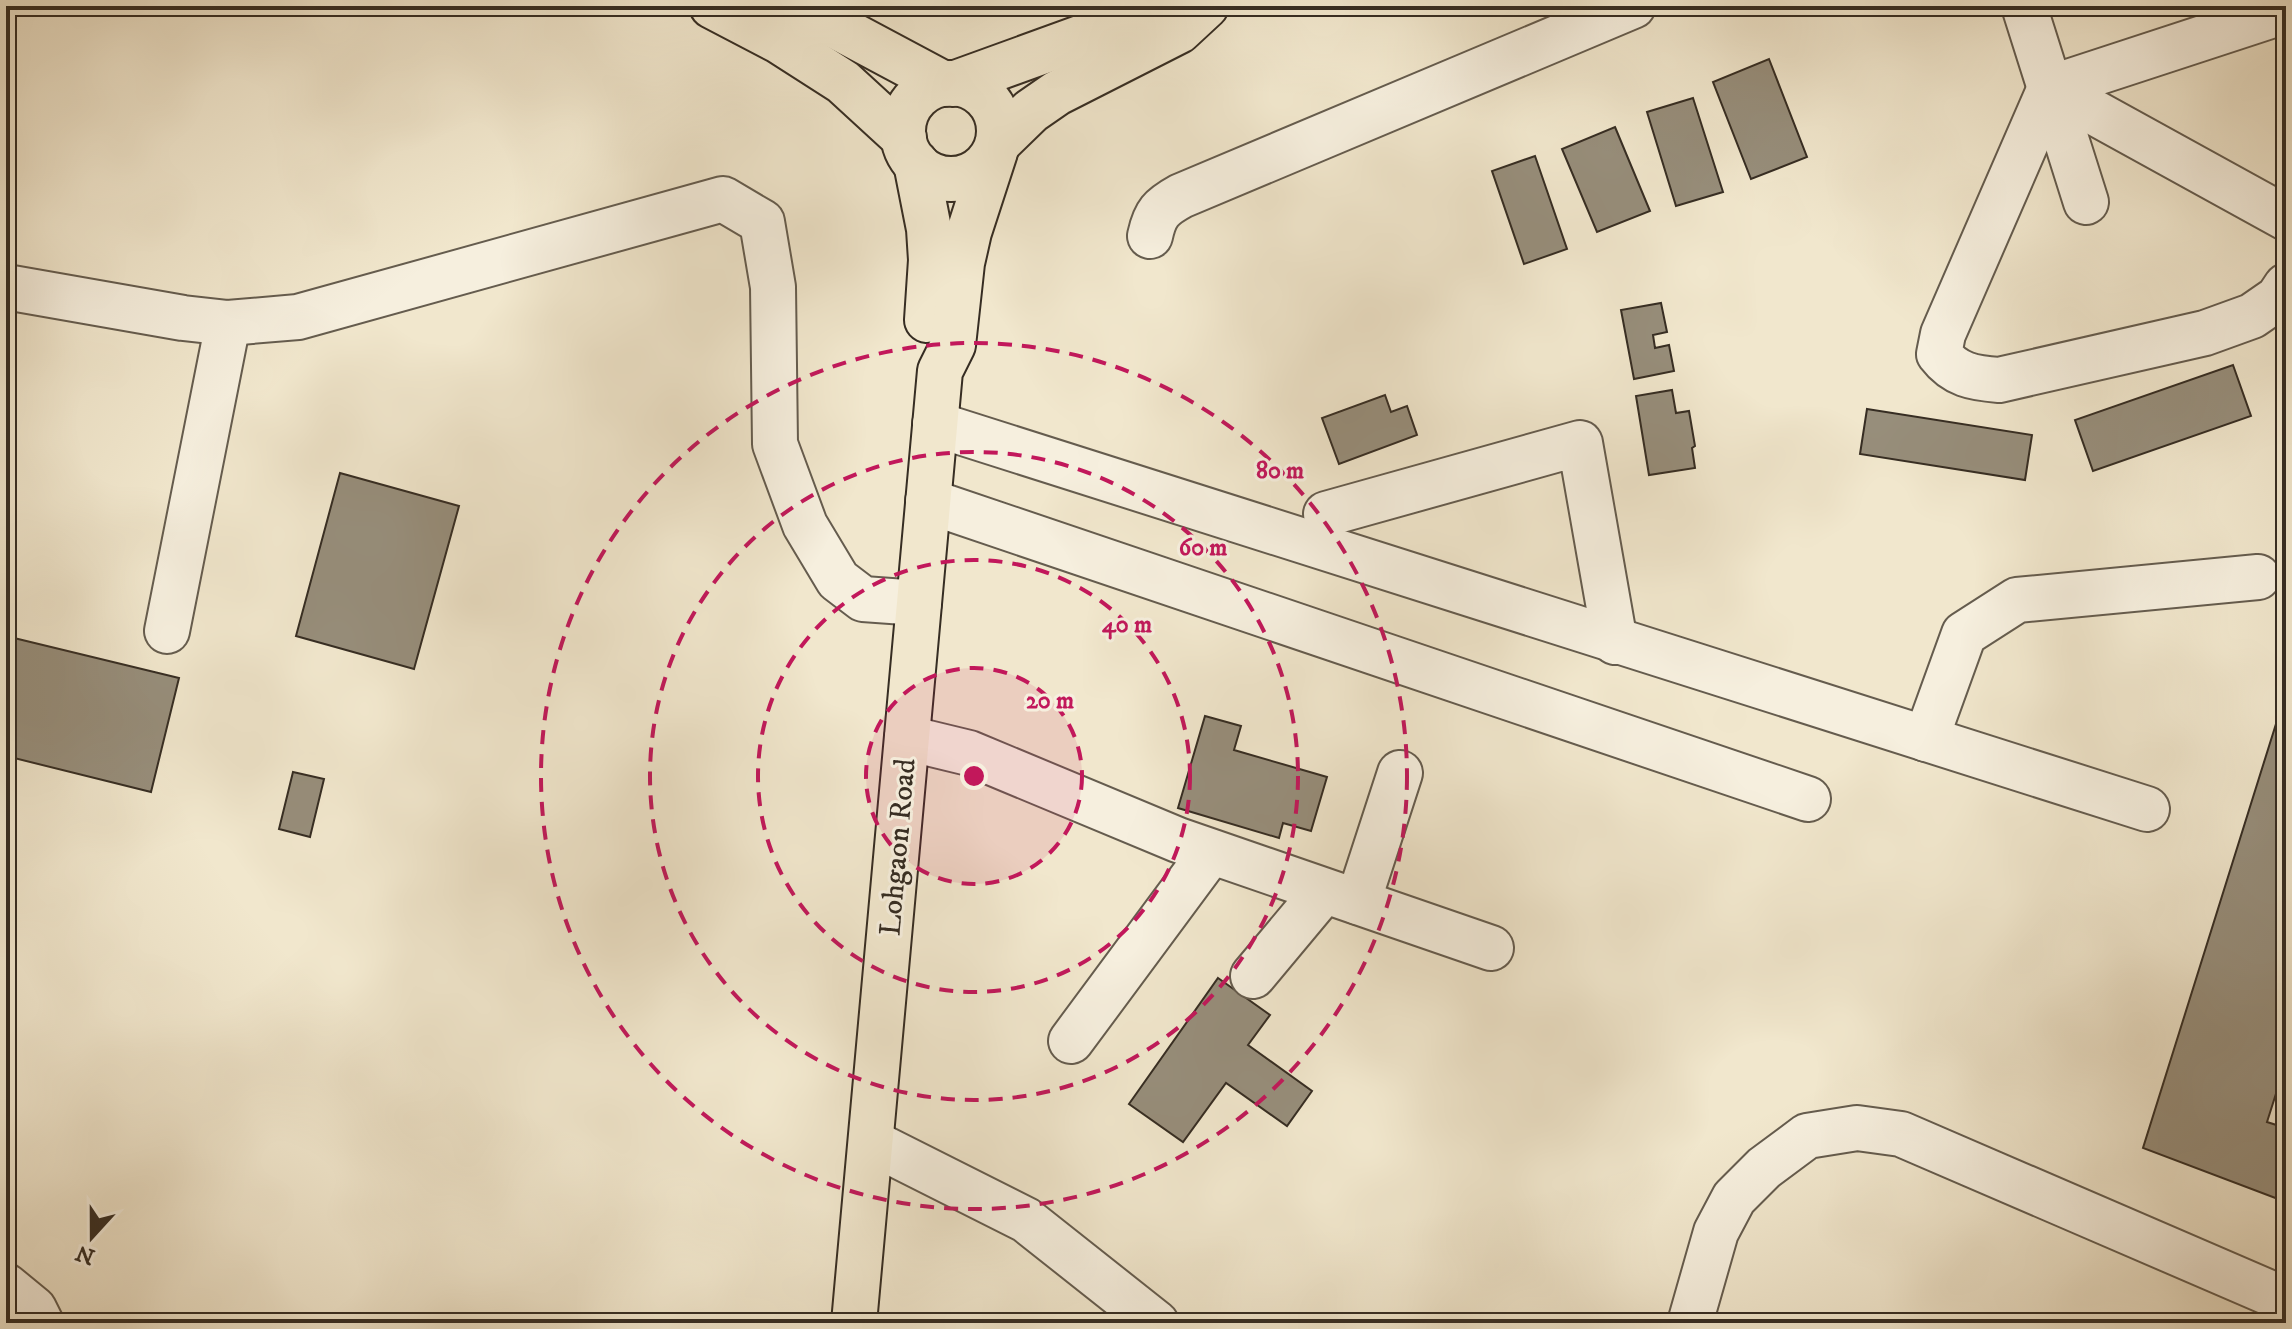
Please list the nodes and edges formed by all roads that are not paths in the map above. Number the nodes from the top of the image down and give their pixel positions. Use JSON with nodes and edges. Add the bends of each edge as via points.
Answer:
{"nodes":[{"id":1,"x":712,"y":6,"type":"edge"},
{"id":2,"x":1168,"y":6,"type":"edge"},
{"id":3,"x":1206,"y":6,"type":"edge"},
{"id":4,"x":1633,"y":6,"type":"edge"},
{"id":5,"x":2024,"y":6,"type":"edge"},
{"id":6,"x":803,"y":9,"type":"edge"},
{"id":7,"x":2273,"y":15,"type":"dead end"},
{"id":8,"x":949,"y":84,"type":"junction"},
{"id":9,"x":2050,"y":88,"type":"junction"},
{"id":10,"x":997,"y":147,"type":"junction"},
{"id":11,"x":910,"y":151,"type":"junction"},
{"id":12,"x":2086,"y":202,"type":"dead end"},
{"id":13,"x":2286,"y":218,"type":"edge"},
{"id":14,"x":1150,"y":236,"type":"dead end"},
{"id":15,"x":2286,"y":286,"type":"edge"},
{"id":16,"x":6,"y":287,"type":"edge"},
{"id":17,"x":228,"y":323,"type":"junction"},
{"id":18,"x":940,"y":371,"type":"junction"},
{"id":19,"x":935,"y":424,"type":"junction"},
{"id":20,"x":928,"y":501,"type":"junction"},
{"id":21,"x":1326,"y":514,"type":"dead end"},
{"id":22,"x":2258,"y":577,"type":"dead end"},
{"id":23,"x":919,"y":603,"type":"junction"},
{"id":24,"x":167,"y":631,"type":"dead end"},
{"id":25,"x":1615,"y":642,"type":"junction"},
{"id":26,"x":907,"y":738,"type":"junction"},
{"id":27,"x":1926,"y":739,"type":"junction"},
{"id":28,"x":1400,"y":773,"type":"dead end"},
{"id":29,"x":1808,"y":799,"type":"dead end"},
{"id":30,"x":2147,"y":809,"type":"dead end"},
{"id":31,"x":1211,"y":852,"type":"junction"},
{"id":32,"x":1341,"y":896,"type":"junction"},
{"id":33,"x":1491,"y":948,"type":"dead end"},
{"id":34,"x":1253,"y":976,"type":"dead end"},
{"id":35,"x":1071,"y":1041,"type":"dead end"},
{"id":36,"x":871,"y":1142,"type":"junction"},
{"id":37,"x":6,"y":1286,"type":"edge"},
{"id":38,"x":2286,"y":1300,"type":"edge"},
{"id":39,"x":41,"y":1323,"type":"edge"},
{"id":40,"x":854,"y":1323,"type":"edge"},
{"id":41,"x":1156,"y":1323,"type":"edge"},
{"id":42,"x":1690,"y":1323,"type":"edge"}],
"edges":[{"from":1,"to":11,"type":"main road","via":[[843,82]]},
{"from":2,"to":8,"type":"main road"},
{"from":3,"to":10,"type":"main road","via":[[1179,31],[1057,93],[1031,111]]},
{"from":4,"to":14,"type":"street","via":[[1181,196],[1163,206]]},
{"from":5,"to":9,"type":"street"},
{"from":6,"to":8,"type":"main road"},
{"from":7,"to":9,"type":"street"},
{"from":8,"to":10,"type":"main road","via":[[971,88],[992,106]]},
{"from":8,"to":11,"type":"main road","via":[[926,90],[912,103],[905,120]]},
{"from":9,"to":12,"type":"street"},
{"from":9,"to":13,"type":"street"},
{"from":9,"to":15,"type":"street","via":[[1943,334],[1939,354],[1950,368],[1972,378],[1999,380],[2205,333],[2252,316]]},
{"from":10,"to":11,"type":"main road","via":[[984,166],[959,179],[940,178]]},
{"from":10,"to":18,"type":"main road","via":[[962,263],[953,345]]},
{"from":11,"to":18,"type":"main road","via":[[929,229],[926,342]]},
{"from":16,"to":17,"type":"street"},
{"from":17,"to":23,"type":"street","via":[[298,317],[723,199],[762,222],[773,287],[775,444],[805,525],[838,580],[863,599]]},
{"from":17,"to":24,"type":"street"},
{"from":18,"to":19,"type":"main road","name":"Lohgaon Road"},
{"from":19,"to":20,"type":"main road","name":"Lohgaon Road"},
{"from":19,"to":25,"type":"street"},
{"from":20,"to":23,"type":"main road","name":"Lohgaon Road"},
{"from":20,"to":29,"type":"street"},
{"from":21,"to":25,"type":"street","via":[[1580,443]]},
{"from":22,"to":27,"type":"street","via":[[2017,600],[1964,634]]},
{"from":23,"to":26,"type":"main road","name":"Lohgaon Road"},
{"from":25,"to":27,"type":"street"},
{"from":26,"to":31,"type":"street","via":[[969,753]]},
{"from":26,"to":36,"type":"main road","name":"Lohgaon Road"},
{"from":27,"to":30,"type":"street"},
{"from":28,"to":32,"type":"street"},
{"from":31,"to":32,"type":"street"},
{"from":31,"to":35,"type":"street"},
{"from":32,"to":33,"type":"street"},
{"from":32,"to":34,"type":"street"},
{"from":36,"to":40,"type":"main road","name":"Lohgaon Road"},
{"from":36,"to":41,"type":"street","via":[[1026,1220]]},
{"from":37,"to":39,"type":"street","via":[[34,1309]]},
{"from":38,"to":42,"type":"street","via":[[1901,1134],[1857,1128],[1807,1136],[1734,1198],[1716,1232]]}]}
